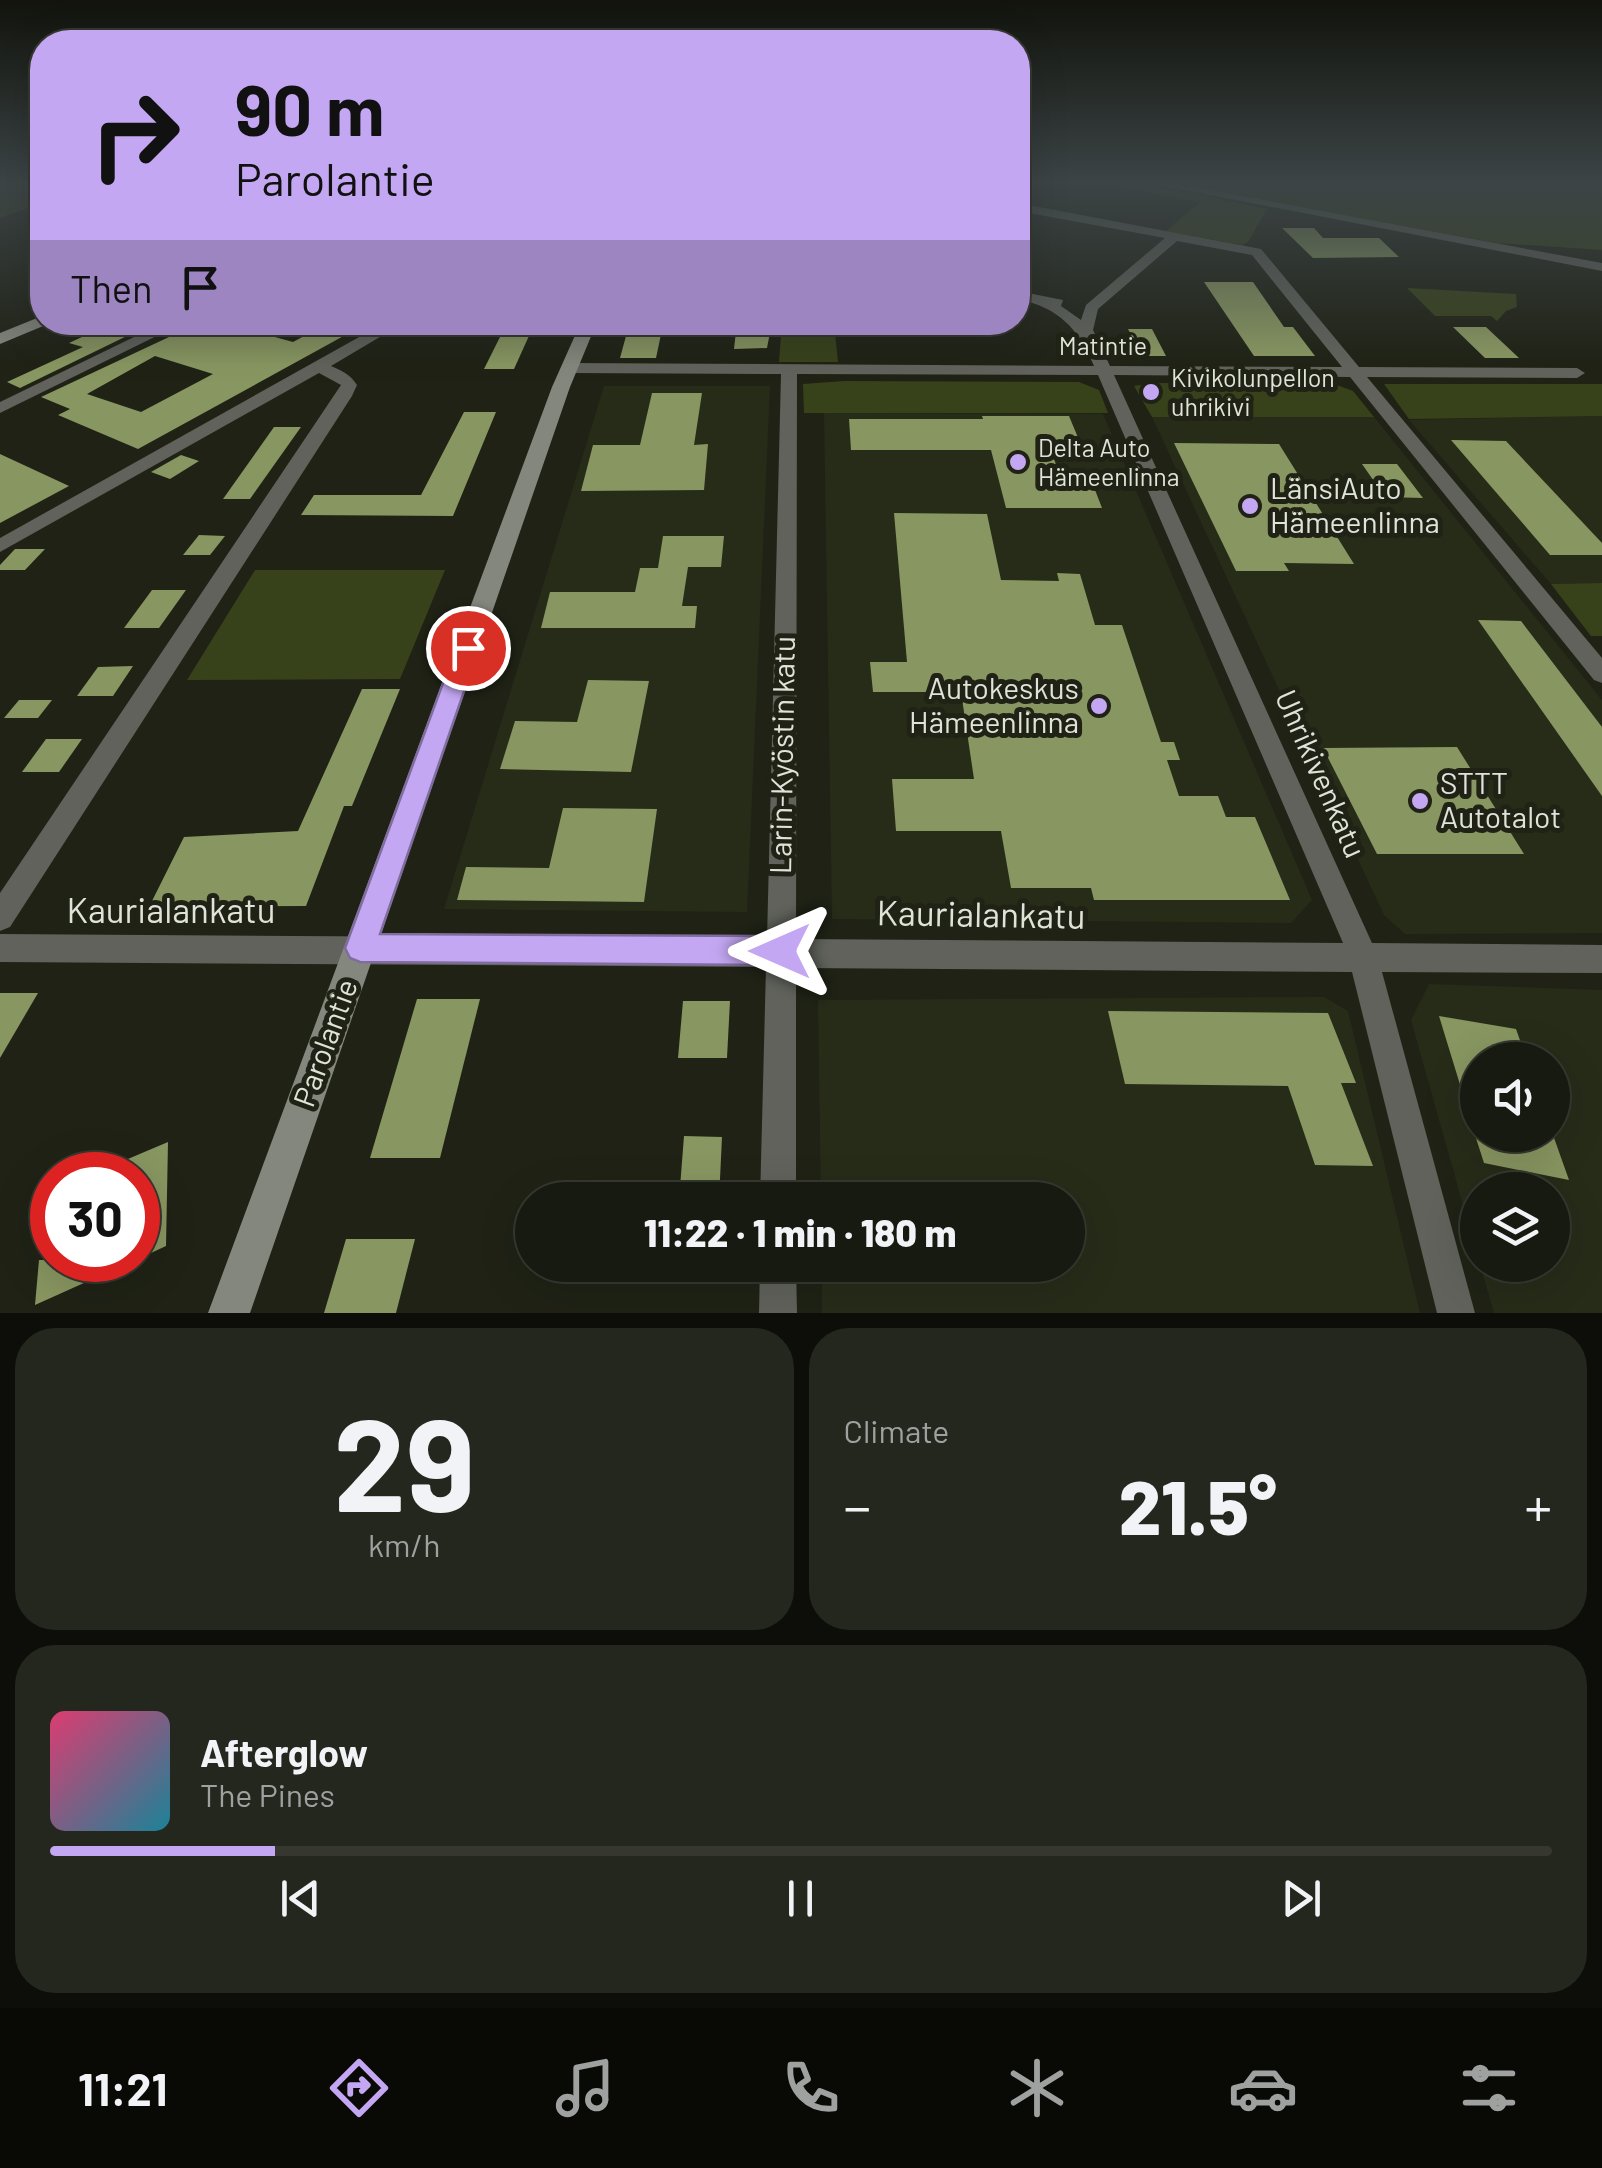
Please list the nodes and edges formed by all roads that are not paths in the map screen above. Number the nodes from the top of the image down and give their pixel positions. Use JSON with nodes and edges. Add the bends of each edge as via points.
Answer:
{"nodes":[{"id":1,"x":1168,"y":242,"type":"edge"},
{"id":2,"x":1203,"y":242,"type":"edge"},
{"id":3,"x":1470,"y":242,"type":"edge"},
{"id":4,"x":1602,"y":267,"type":"edge"},
{"id":5,"x":1030,"y":298,"type":"edge"},
{"id":6,"x":1044,"y":301,"type":"junction"},
{"id":7,"x":1098,"y":302,"type":"junction"},
{"id":8,"x":30,"y":326,"type":"edge"},
{"id":9,"x":1086,"y":330,"type":"junction"},
{"id":10,"x":151,"y":335,"type":"edge"},
{"id":11,"x":375,"y":335,"type":"edge"},
{"id":12,"x":582,"y":335,"type":"edge"},
{"id":13,"x":0,"y":339,"type":"edge"},
{"id":14,"x":318,"y":367,"type":"junction"},
{"id":15,"x":568,"y":368,"type":"junction"},
{"id":16,"x":789,"y":370,"type":"junction"},
{"id":17,"x":1106,"y":371,"type":"junction"},
{"id":18,"x":1356,"y":372,"type":"junction"},
{"id":19,"x":1577,"y":374,"type":"dead end"},
{"id":20,"x":0,"y":408,"type":"edge"},
{"id":21,"x":0,"y":546,"type":"edge"},
{"id":22,"x":1602,"y":674,"type":"edge"},
{"id":23,"x":0,"y":918,"type":"edge"},
{"id":24,"x":0,"y":948,"type":"edge"},
{"id":25,"x":360,"y":948,"type":"junction"},
{"id":26,"x":780,"y":951,"type":"junction"},
{"id":27,"x":1362,"y":956,"type":"junction"},
{"id":28,"x":1602,"y":959,"type":"edge"},
{"id":29,"x":778,"y":1182,"type":"edge"},
{"id":30,"x":778,"y":1282,"type":"edge"},
{"id":31,"x":228,"y":1313,"type":"edge"},
{"id":32,"x":778,"y":1313,"type":"edge"},
{"id":33,"x":1456,"y":1313,"type":"edge"}],
"edges":[{"from":1,"to":7,"type":"street"},
{"from":2,"to":18,"type":"street","via":[[1256,252]]},
{"from":3,"to":4,"type":"street"},
{"from":5,"to":6,"type":"street"},
{"from":6,"to":7,"type":"street"},
{"from":6,"to":9,"type":"street","name":"Uhrikivenkatu"},
{"from":7,"to":9,"type":"street"},
{"from":8,"to":13,"type":"main road"},
{"from":9,"to":17,"type":"street","name":"Uhrikivenkatu"},
{"from":10,"to":20,"type":"street"},
{"from":11,"to":14,"type":"street"},
{"from":12,"to":15,"type":"main road","name":"Parolantie"},
{"from":14,"to":21,"type":"street"},
{"from":14,"to":23,"type":"street","via":[[349,386],[344,396]]},
{"from":15,"to":16,"type":"street","name":"Matintie"},
{"from":15,"to":25,"type":"main road","name":"Parolantie"},
{"from":16,"to":17,"type":"street","name":"Matintie"},
{"from":16,"to":26,"type":"street","name":"Larin-Kyöstin katu"},
{"from":17,"to":18,"type":"street","name":"Matintie"},
{"from":17,"to":27,"type":"street","name":"Uhrikivenkatu"},
{"from":18,"to":19,"type":"street","name":"Matintie"},
{"from":18,"to":22,"type":"street"},
{"from":24,"to":25,"type":"street","name":"Kaurialankatu"},
{"from":25,"to":26,"type":"street","name":"Kaurialankatu"},
{"from":25,"to":31,"type":"main road","name":"Parolantie"},
{"from":26,"to":27,"type":"street","name":"Kaurialankatu"},
{"from":26,"to":29,"type":"street","name":"Larin-Kyöstin katu"},
{"from":27,"to":28,"type":"street","name":"Kaurialankatu"},
{"from":27,"to":33,"type":"street","name":"Uhrikivenkatu"},
{"from":30,"to":32,"type":"street"}]}
